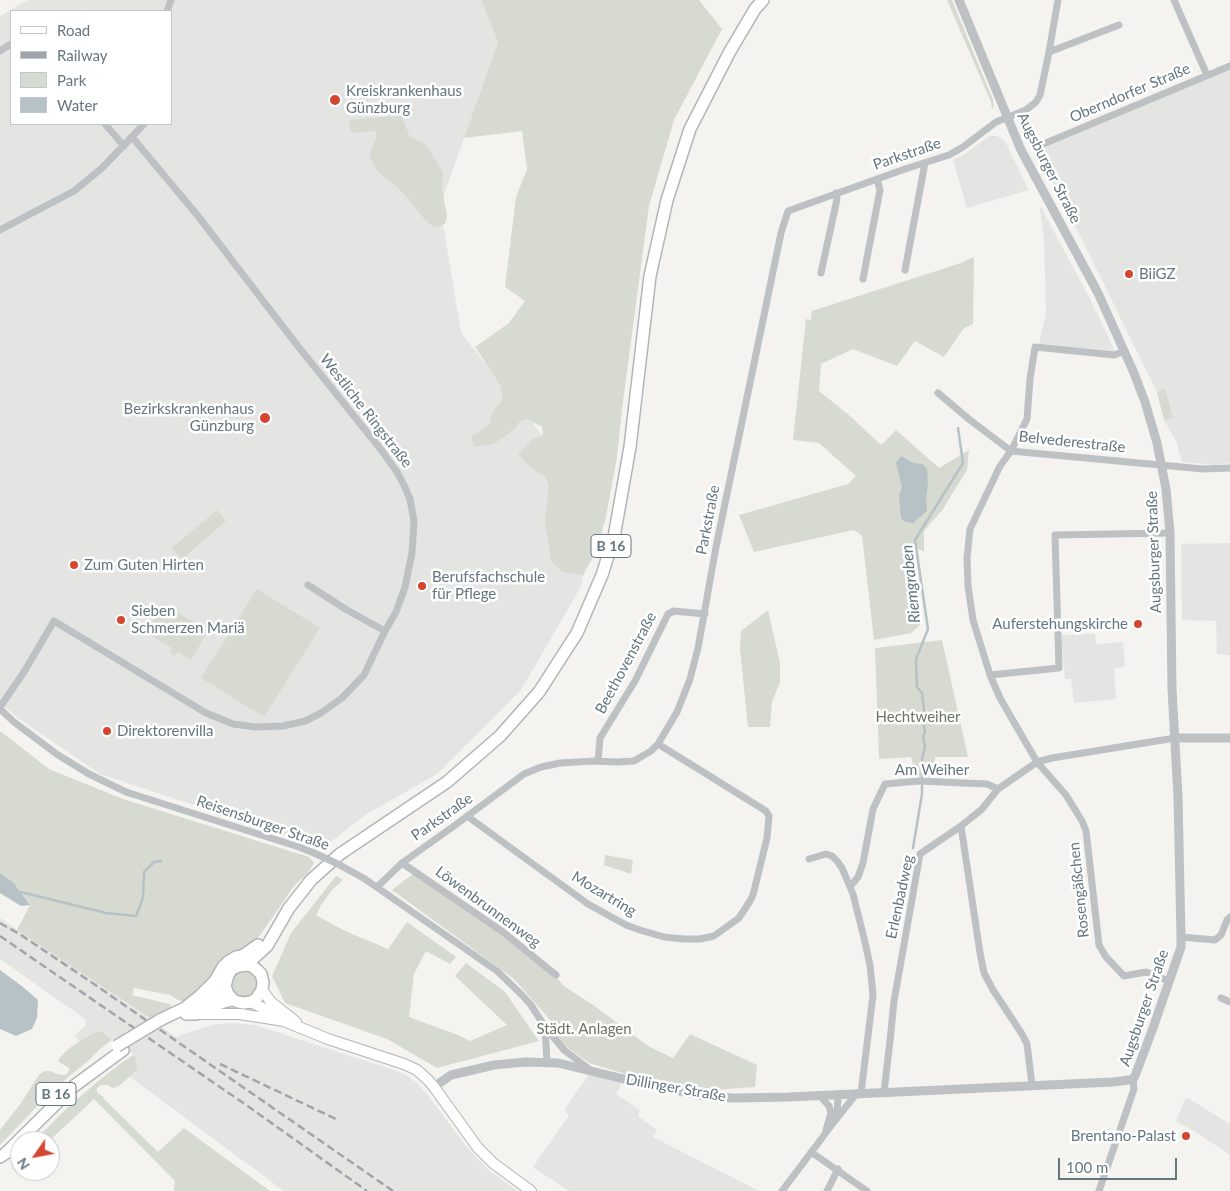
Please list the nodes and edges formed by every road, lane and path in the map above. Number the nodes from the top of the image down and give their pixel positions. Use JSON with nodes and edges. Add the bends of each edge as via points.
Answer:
{"nodes":[{"id":1,"x":763,"y":0,"type":"edge"},
{"id":2,"x":959,"y":0,"type":"edge"},
{"id":3,"x":1058,"y":0,"type":"edge"},
{"id":4,"x":1174,"y":0,"type":"edge"},
{"id":5,"x":1119,"y":25,"type":"dead end"},
{"id":6,"x":1049,"y":52,"type":"junction"},
{"id":7,"x":1230,"y":66,"type":"edge"},
{"id":8,"x":1207,"y":75,"type":"junction"},
{"id":9,"x":1007,"y":117,"type":"junction"},
{"id":10,"x":106,"y":125,"type":"edge"},
{"id":11,"x":143,"y":125,"type":"edge"},
{"id":12,"x":132,"y":137,"type":"junction"},
{"id":13,"x":1040,"y":145,"type":"dead end"},
{"id":14,"x":124,"y":146,"type":"junction"},
{"id":15,"x":925,"y":163,"type":"junction"},
{"id":16,"x":877,"y":179,"type":"junction"},
{"id":17,"x":836,"y":193,"type":"junction"},
{"id":18,"x":0,"y":230,"type":"edge"},
{"id":19,"x":905,"y":270,"type":"dead end"},
{"id":20,"x":821,"y":273,"type":"dead end"},
{"id":21,"x":863,"y":279,"type":"dead end"},
{"id":22,"x":1125,"y":352,"type":"junction"},
{"id":23,"x":938,"y":393,"type":"dead end"},
{"id":24,"x":1011,"y":450,"type":"junction"},
{"id":25,"x":1162,"y":465,"type":"junction"},
{"id":26,"x":1230,"y":468,"type":"edge"},
{"id":27,"x":1170,"y":533,"type":"junction"},
{"id":28,"x":308,"y":585,"type":"dead end"},
{"id":29,"x":705,"y":614,"type":"junction"},
{"id":30,"x":385,"y":630,"type":"junction"},
{"id":31,"x":990,"y":675,"type":"junction"},
{"id":32,"x":0,"y":708,"type":"edge"},
{"id":33,"x":1175,"y":738,"type":"junction"},
{"id":34,"x":1230,"y":738,"type":"edge"},
{"id":35,"x":658,"y":744,"type":"junction"},
{"id":36,"x":598,"y":761,"type":"junction"},
{"id":37,"x":1036,"y":762,"type":"junction"},
{"id":38,"x":998,"y":789,"type":"junction"},
{"id":39,"x":467,"y":816,"type":"junction"},
{"id":40,"x":961,"y":826,"type":"junction"},
{"id":41,"x":809,"y":859,"type":"dead end"},
{"id":42,"x":402,"y":862,"type":"junction"},
{"id":43,"x":850,"y":886,"type":"junction"},
{"id":44,"x":377,"y":887,"type":"junction"},
{"id":45,"x":1230,"y":917,"type":"edge"},
{"id":46,"x":282,"y":921,"type":"junction"},
{"id":47,"x":1181,"y":937,"type":"junction"},
{"id":48,"x":267,"y":946,"type":"junction"},
{"id":49,"x":246,"y":965,"type":"junction"},
{"id":50,"x":261,"y":974,"type":"junction"},
{"id":51,"x":556,"y":975,"type":"dead end"},
{"id":52,"x":1169,"y":981,"type":"junction"},
{"id":53,"x":225,"y":986,"type":"junction"},
{"id":54,"x":262,"y":990,"type":"junction"},
{"id":55,"x":1222,"y":998,"type":"dead end"},
{"id":56,"x":233,"y":1000,"type":"junction"},
{"id":57,"x":251,"y":1002,"type":"junction"},
{"id":58,"x":1230,"y":1002,"type":"edge"},
{"id":59,"x":189,"y":1012,"type":"junction"},
{"id":60,"x":284,"y":1021,"type":"junction"},
{"id":61,"x":545,"y":1027,"type":"junction"},
{"id":62,"x":307,"y":1030,"type":"junction"},
{"id":63,"x":547,"y":1062,"type":"junction"},
{"id":64,"x":591,"y":1071,"type":"junction"},
{"id":65,"x":1133,"y":1079,"type":"junction"},
{"id":66,"x":1032,"y":1085,"type":"junction"},
{"id":67,"x":434,"y":1087,"type":"junction"},
{"id":68,"x":884,"y":1092,"type":"junction"},
{"id":69,"x":859,"y":1093,"type":"junction"},
{"id":70,"x":838,"y":1094,"type":"junction"},
{"id":71,"x":819,"y":1095,"type":"junction"},
{"id":72,"x":836,"y":1118,"type":"junction"},
{"id":73,"x":825,"y":1135,"type":"junction"},
{"id":74,"x":811,"y":1152,"type":"junction"},
{"id":75,"x":2,"y":1155,"type":"edge"},
{"id":76,"x":838,"y":1169,"type":"junction"},
{"id":77,"x":530,"y":1191,"type":"edge"},
{"id":78,"x":782,"y":1191,"type":"edge"},
{"id":79,"x":827,"y":1191,"type":"edge"},
{"id":80,"x":867,"y":1191,"type":"edge"},
{"id":81,"x":1099,"y":1191,"type":"edge"}],
"edges":[{"from":1,"to":46,"type":"main road","number":"B 16","via":[[729,53],[690,130],[667,200],[650,276],[630,447],[614,537],[577,633],[538,692],[500,736],[447,782],[340,854],[311,880]]},
{"from":2,"to":9,"type":"street","name":"Augsburger Straße"},
{"from":3,"to":6,"type":"street","name":"Parkstraße"},
{"from":4,"to":8,"type":"street"},
{"from":5,"to":6,"type":"street"},
{"from":6,"to":9,"type":"street","name":"Parkstraße","via":[[1040,96],[1026,110]]},
{"from":7,"to":8,"type":"street","name":"Oberndorfer Straße"},
{"from":8,"to":13,"type":"street","name":"Oberndorfer Straße"},
{"from":9,"to":15,"type":"street","name":"Parkstraße","via":[[956,152]]},
{"from":9,"to":22,"type":"street","name":"Augsburger Straße"},
{"from":10,"to":14,"type":"street"},
{"from":11,"to":12,"type":"street"},
{"from":12,"to":14,"type":"street"},
{"from":12,"to":30,"type":"street","name":"Westliche Ringstraße","via":[[382,451],[404,485],[414,521],[412,553],[405,587]]},
{"from":14,"to":18,"type":"street","via":[[74,191]]},
{"from":15,"to":16,"type":"street","name":"Parkstraße"},
{"from":15,"to":19,"type":"street"},
{"from":16,"to":17,"type":"street","name":"Parkstraße"},
{"from":16,"to":21,"type":"street","via":[[880,190]]},
{"from":17,"to":20,"type":"street","via":[[838,198]]},
{"from":17,"to":29,"type":"street","name":"Parkstraße","via":[[788,211],[781,233]]},
{"from":22,"to":24,"type":"street","via":[[1114,355],[1035,347],[1027,419]]},
{"from":22,"to":25,"type":"street","name":"Augsburger Straße","via":[[1146,402]]},
{"from":23,"to":24,"type":"street","name":"Belvederestraße"},
{"from":24,"to":25,"type":"street","name":"Belvederestraße"},
{"from":24,"to":31,"type":"street","via":[[1000,466],[968,535],[968,586],[973,620]]},
{"from":25,"to":26,"type":"street","name":"Belvederestraße","via":[[1203,470]]},
{"from":25,"to":27,"type":"street","name":"Augsburger Straße"},
{"from":27,"to":31,"type":"street","via":[[1055,535],[1059,668]]},
{"from":27,"to":33,"type":"street","name":"Augsburger Straße"},
{"from":28,"to":30,"type":"street"},
{"from":29,"to":35,"type":"street","name":"Parkstraße","via":[[690,679],[677,712]]},
{"from":29,"to":36,"type":"street","name":"Beethovenstraße","via":[[674,611],[668,614],[635,682],[600,738]]},
{"from":30,"to":32,"type":"street","name":"Westliche Ringstraße","via":[[364,675],[342,698],[321,713],[283,726],[232,724],[206,713],[54,622]]},
{"from":31,"to":37,"type":"street"},
{"from":32,"to":44,"type":"street","name":"Reisensburger Straße","bridge":true,"via":[[58,755],[126,792],[299,846]]},
{"from":33,"to":34,"type":"street"},
{"from":33,"to":37,"type":"street","via":[[1133,749]]},
{"from":33,"to":47,"type":"street","name":"Augsburger Straße"},
{"from":35,"to":36,"type":"street","name":"Parkstraße","via":[[634,761]]},
{"from":35,"to":39,"type":"street","name":"Mozartring","via":[[766,811],[769,816],[753,895],[739,918],[714,936],[684,939],[655,935],[626,925],[588,904]]},
{"from":36,"to":39,"type":"street","name":"Parkstraße","via":[[560,762],[524,774]]},
{"from":37,"to":38,"type":"street","name":"Erlenbadweg"},
{"from":37,"to":52,"type":"street","name":"Rosengäßchen","via":[[1066,795],[1086,831],[1099,945],[1106,957],[1124,976],[1146,972]]},
{"from":38,"to":40,"type":"street","name":"Erlenbadweg","via":[[982,809]]},
{"from":38,"to":43,"type":"street","name":"Am Weiher","via":[[987,784],[885,784],[873,810],[858,877]]},
{"from":39,"to":42,"type":"street","name":"Parkstraße"},
{"from":40,"to":66,"type":"street","via":[[984,973],[1027,1044]]},
{"from":40,"to":68,"type":"street","name":"Erlenbadweg","via":[[920,854],[894,1001]]},
{"from":41,"to":43,"type":"street","via":[[826,854],[832,856]]},
{"from":42,"to":44,"type":"street","name":"Parkstraße"},
{"from":42,"to":51,"type":"street","name":"Löwenbrunnenweg","via":[[503,932]]},
{"from":43,"to":69,"type":"street","via":[[862,926],[873,996]]},
{"from":44,"to":61,"type":"street","name":"Reisensburger Straße","via":[[497,971],[531,1005]]},
{"from":45,"to":47,"type":"street","via":[[1215,940]]},
{"from":46,"to":48,"type":"main road","number":"B 16"},
{"from":46,"to":59,"type":"main road","number":"B 16","via":[[254,948],[228,962]]},
{"from":47,"to":52,"type":"street","name":"Augsburger Straße"},
{"from":48,"to":49,"type":"main road","number":"B 16"},
{"from":48,"to":50,"type":"main road","number":"B 16"},
{"from":49,"to":50,"type":"main road"},
{"from":49,"to":53,"type":"main road","number":"B 16","via":[[232,969]]},
{"from":50,"to":54,"type":"main road","number":"B 16"},
{"from":52,"to":65,"type":"street","name":"Augsburger Straße"},
{"from":53,"to":56,"type":"main road"},
{"from":53,"to":59,"type":"main road","number":"B 16"},
{"from":54,"to":57,"type":"main road"},
{"from":54,"to":62,"type":"main road","via":[[271,1002]]},
{"from":55,"to":58,"type":"street"},
{"from":56,"to":57,"type":"main road","number":"B 16"},
{"from":56,"to":59,"type":"main road","number":"B 16"},
{"from":57,"to":60,"type":"main road"},
{"from":59,"to":60,"type":"main road","via":[[240,1014]]},
{"from":59,"to":75,"type":"main road","number":"B 16","via":[[163,1022],[120,1048],[74,1086]]},
{"from":60,"to":62,"type":"main road"},
{"from":61,"to":63,"type":"street","name":"Reisensburger Straße"},
{"from":61,"to":64,"type":"street","name":"Reisensburger Straße","via":[[564,1050]]},
{"from":62,"to":67,"type":"main road","via":[[404,1064],[417,1070]]},
{"from":63,"to":64,"type":"street","name":"Dillinger Straße"},
{"from":63,"to":67,"type":"street","name":"Dillinger Straße","via":[[466,1071],[451,1075]]},
{"from":64,"to":71,"type":"street","name":"Dillinger Straße","via":[[704,1096]]},
{"from":65,"to":66,"type":"street","name":"Dillinger Straße"},
{"from":65,"to":81,"type":"street","via":[[1134,1089]]},
{"from":66,"to":68,"type":"street","name":"Dillinger Straße"},
{"from":67,"to":77,"type":"main road","via":[[478,1148]]},
{"from":68,"to":69,"type":"street","name":"Dillinger Straße"},
{"from":69,"to":70,"type":"street","name":"Dillinger Straße"},
{"from":69,"to":72,"type":"street"},
{"from":70,"to":71,"type":"street","name":"Dillinger Straße"},
{"from":70,"to":72,"type":"street"},
{"from":71,"to":73,"type":"street","via":[[829,1106]]},
{"from":72,"to":73,"type":"street"},
{"from":73,"to":74,"type":"street"},
{"from":74,"to":76,"type":"street"},
{"from":74,"to":78,"type":"street"},
{"from":76,"to":79,"type":"street"},
{"from":76,"to":80,"type":"street"}]}
